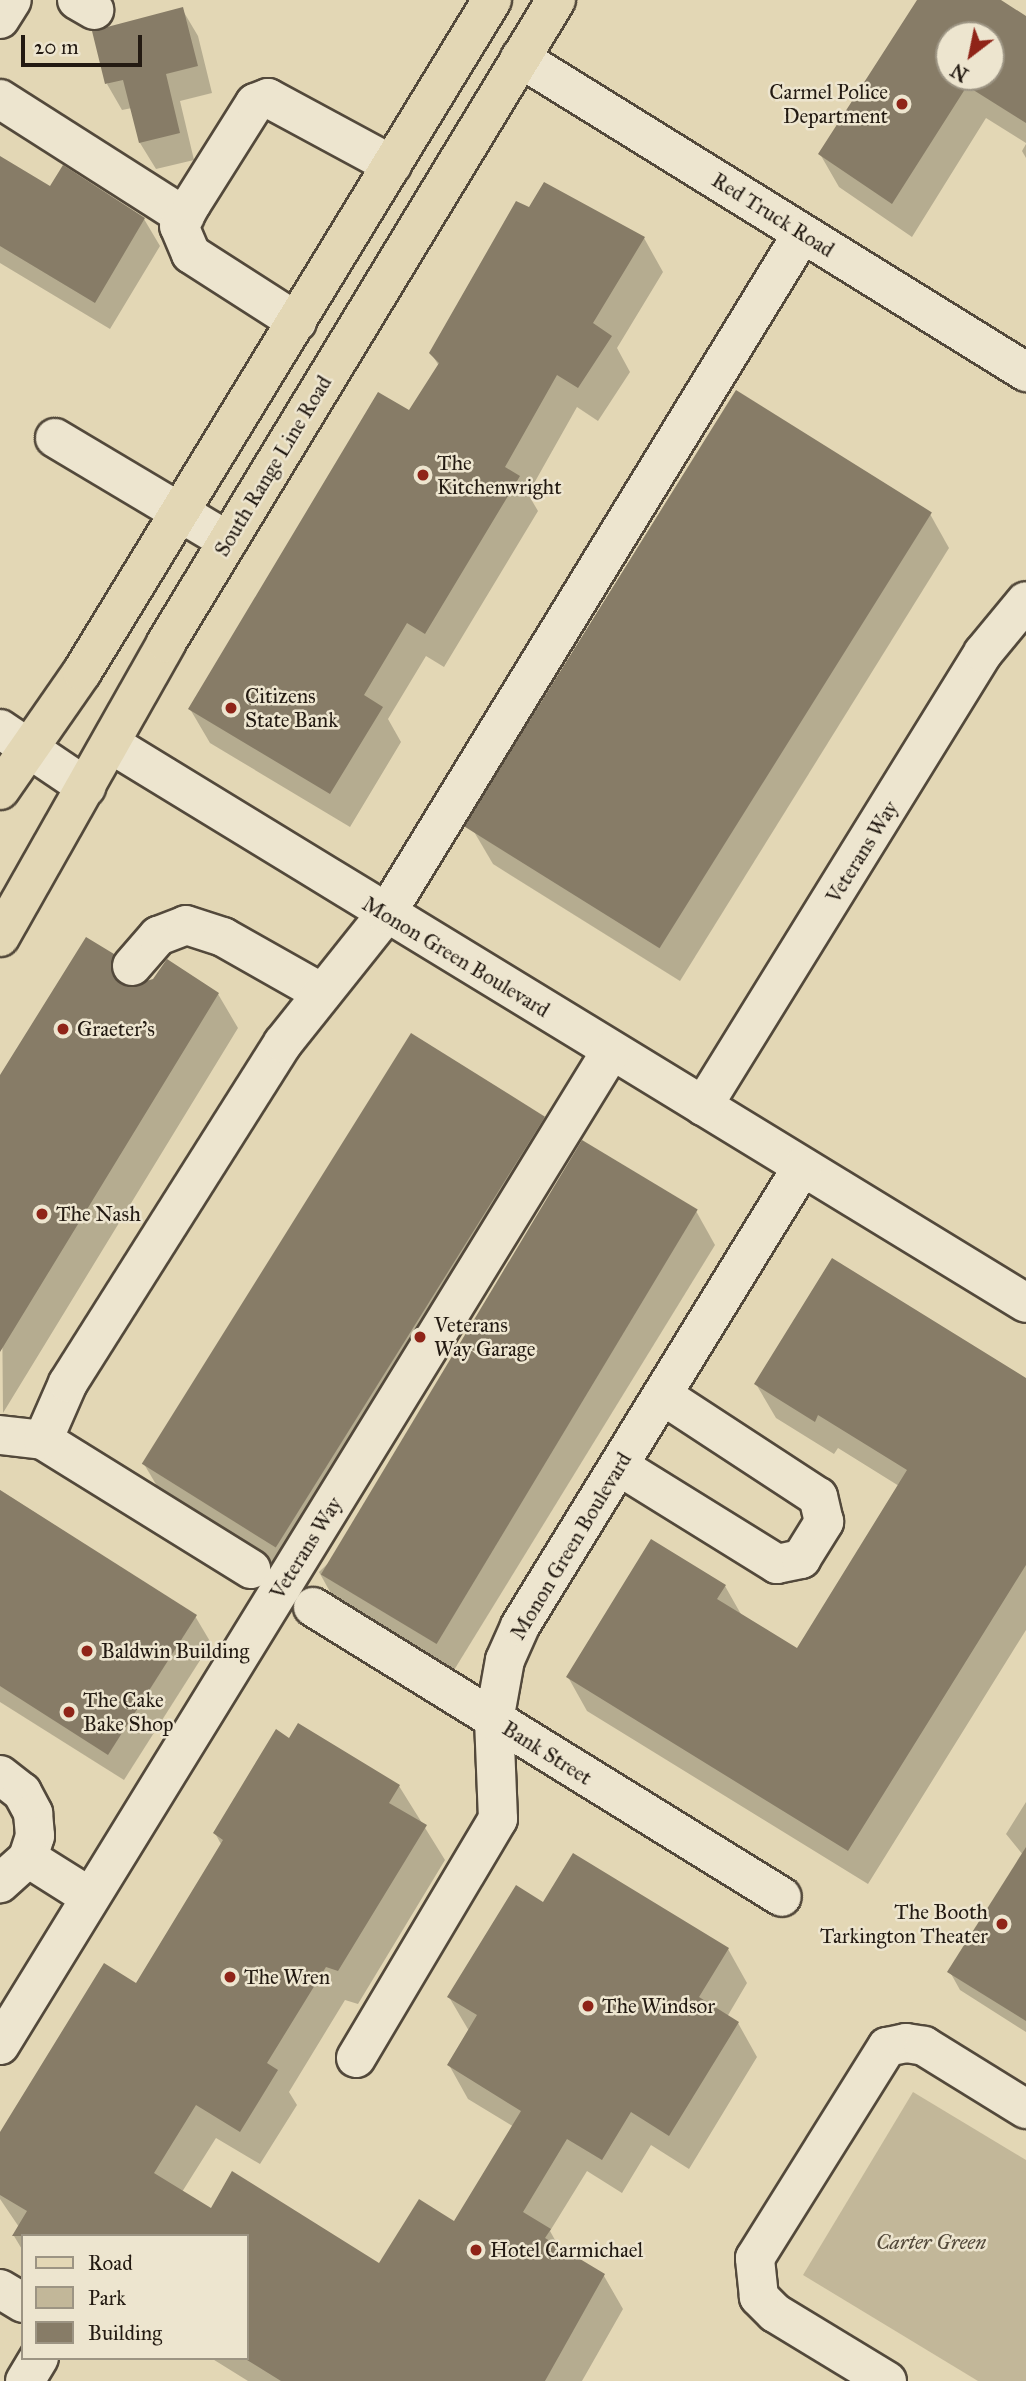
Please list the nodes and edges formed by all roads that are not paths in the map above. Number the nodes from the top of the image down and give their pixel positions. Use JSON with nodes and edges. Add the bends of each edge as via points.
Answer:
{"nodes":[{"id":1,"x":12,"y":0,"type":"edge"},
{"id":2,"x":492,"y":0,"type":"edge"},
{"id":3,"x":556,"y":0,"type":"edge"},
{"id":4,"x":0,"y":19,"type":"edge"},
{"id":5,"x":520,"y":58,"type":"junction"},
{"id":6,"x":0,"y":99,"type":"edge"},
{"id":7,"x":392,"y":165,"type":"junction"},
{"id":8,"x":185,"y":217,"type":"junction"},
{"id":9,"x":802,"y":234,"type":"junction"},
{"id":10,"x":296,"y":322,"type":"junction"},
{"id":11,"x":1026,"y":372,"type":"edge"},
{"id":12,"x":55,"y":438,"type":"dead end"},
{"id":13,"x":180,"y":513,"type":"junction"},
{"id":14,"x":228,"y":541,"type":"junction"},
{"id":15,"x":1024,"y":610,"type":"edge"},
{"id":16,"x":14,"y":740,"type":"edge"},
{"id":17,"x":111,"y":744,"type":"junction"},
{"id":18,"x":86,"y":787,"type":"junction"},
{"id":19,"x":0,"y":790,"type":"edge"},
{"id":20,"x":386,"y":914,"type":"junction"},
{"id":21,"x":0,"y":937,"type":"edge"},
{"id":22,"x":132,"y":966,"type":"dead end"},
{"id":23,"x":322,"y":993,"type":"junction"},
{"id":24,"x":611,"y":1051,"type":"junction"},
{"id":25,"x":704,"y":1106,"type":"junction"},
{"id":26,"x":803,"y":1167,"type":"junction"},
{"id":27,"x":1022,"y":1290,"type":"edge"},
{"id":28,"x":662,"y":1395,"type":"junction"},
{"id":29,"x":0,"y":1435,"type":"edge"},
{"id":30,"x":43,"y":1440,"type":"junction"},
{"id":31,"x":619,"y":1466,"type":"junction"},
{"id":32,"x":251,"y":1569,"type":"dead end"},
{"id":33,"x":313,"y":1607,"type":"dead end"},
{"id":34,"x":494,"y":1721,"type":"junction"},
{"id":35,"x":0,"y":1775,"type":"edge"},
{"id":36,"x":14,"y":1871,"type":"edge"},
{"id":37,"x":782,"y":1897,"type":"dead end"},
{"id":38,"x":90,"y":1898,"type":"junction"},
{"id":39,"x":0,"y":2045,"type":"edge"},
{"id":40,"x":356,"y":2058,"type":"dead end"},
{"id":41,"x":1026,"y":2109,"type":"edge"},
{"id":42,"x":0,"y":2289,"type":"edge"},
{"id":43,"x":21,"y":2302,"type":"edge"},
{"id":44,"x":38,"y":2360,"type":"edge"},
{"id":45,"x":25,"y":2381,"type":"edge"},
{"id":46,"x":887,"y":2381,"type":"edge"}],
"edges":[{"from":1,"to":4,"type":"street"},
{"from":2,"to":7,"type":"main road"},
{"from":3,"to":5,"type":"main road","name":"South Range Line Road"},
{"from":5,"to":9,"type":"street","name":"Red Truck Road"},
{"from":5,"to":14,"type":"main road","name":"South Range Line Road"},
{"from":6,"to":8,"type":"street"},
{"from":7,"to":8,"type":"street","via":[[268,98],[255,103]]},
{"from":7,"to":10,"type":"main road"},
{"from":8,"to":10,"type":"street","via":[[179,226],[191,254]]},
{"from":9,"to":11,"type":"street","name":"Red Truck Road"},
{"from":9,"to":20,"type":"street","via":[[674,465]]},
{"from":10,"to":13,"type":"main road"},
{"from":12,"to":13,"type":"street"},
{"from":13,"to":14,"type":"street"},
{"from":13,"to":16,"type":"main road","via":[[82,672]]},
{"from":14,"to":17,"type":"main road","name":"South Range Line Road"},
{"from":15,"to":25,"type":"street","name":"Veterans Way","via":[[984,653]]},
{"from":16,"to":18,"type":"street"},
{"from":16,"to":19,"type":"main road"},
{"from":17,"to":18,"type":"main road","name":"South Range Line Road"},
{"from":17,"to":20,"type":"street","name":"Monon Green Boulevard"},
{"from":18,"to":21,"type":"main road","name":"South Range Line Road"},
{"from":20,"to":23,"type":"street"},
{"from":20,"to":24,"type":"street","name":"Monon Green Boulevard"},
{"from":22,"to":23,"type":"street","via":[[158,936],[186,925],[223,937]]},
{"from":23,"to":30,"type":"street","via":[[283,1043],[68,1383]]},
{"from":24,"to":25,"type":"street","name":"Monon Green Boulevard"},
{"from":24,"to":38,"type":"street","name":"Veterans Way"},
{"from":25,"to":26,"type":"street","name":"Monon Green Boulevard"},
{"from":26,"to":27,"type":"street","name":"Monon Green Boulevard"},
{"from":26,"to":28,"type":"street","name":"Monon Green Boulevard"},
{"from":28,"to":31,"type":"street","name":"Monon Green Boulevard"},
{"from":28,"to":31,"type":"street","via":[[818,1497],[824,1522],[801,1559],[777,1564]]},
{"from":29,"to":30,"type":"street"},
{"from":30,"to":32,"type":"street"},
{"from":31,"to":34,"type":"street","name":"Monon Green Boulevard","via":[[520,1626],[505,1660]]},
{"from":33,"to":34,"type":"street","name":"Bank Street"},
{"from":34,"to":37,"type":"street","name":"Bank Street"},
{"from":34,"to":40,"type":"street","name":"Monon Green Boulevard","via":[[498,1819]]},
{"from":35,"to":36,"type":"street","via":[[22,1792],[33,1813],[35,1836]]},
{"from":36,"to":38,"type":"street"},
{"from":38,"to":39,"type":"street","name":"Veterans Way"},
{"from":41,"to":46,"type":"street","via":[[924,2046],[906,2043],[887,2048],[755,2259],[760,2297],[775,2313]]},
{"from":42,"to":43,"type":"street"},
{"from":44,"to":45,"type":"street"}]}
